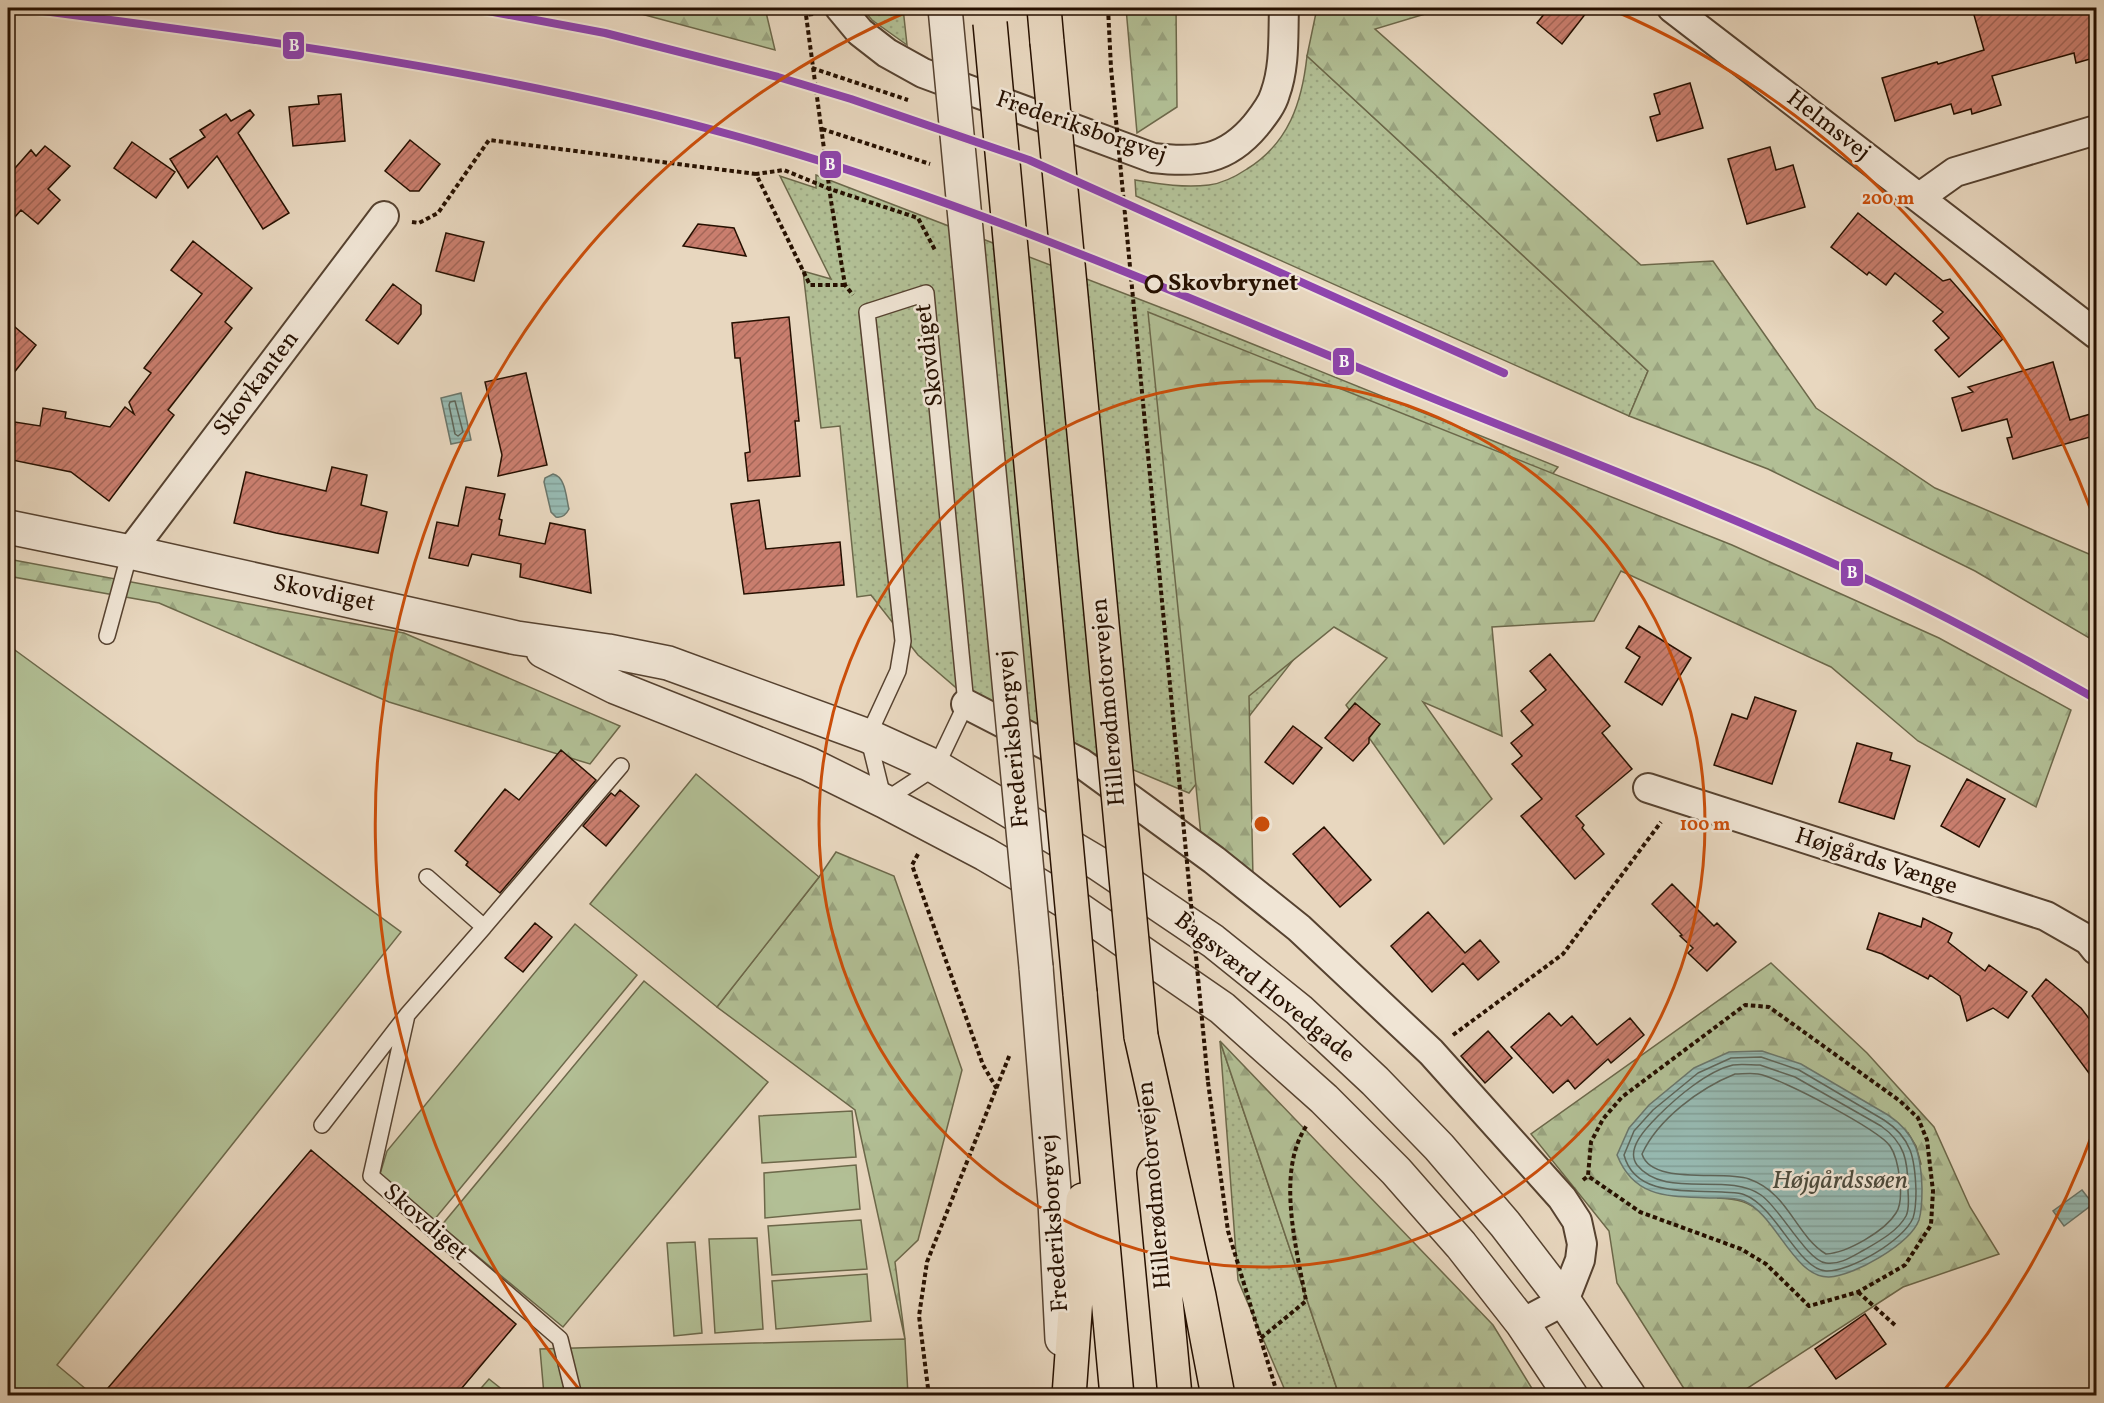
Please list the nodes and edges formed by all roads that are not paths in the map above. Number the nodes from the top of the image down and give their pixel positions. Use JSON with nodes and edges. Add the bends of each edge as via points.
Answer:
{"nodes":[{"id":1,"x":840,"y":8,"type":"edge"},
{"id":2,"x":945,"y":8,"type":"edge"},
{"id":3,"x":1044,"y":8,"type":"edge"},
{"id":4,"x":1284,"y":8,"type":"edge"},
{"id":5,"x":1672,"y":8,"type":"edge"},
{"id":6,"x":989,"y":15,"type":"edge"},
{"id":7,"x":2097,"y":130,"type":"edge"},
{"id":8,"x":1920,"y":197,"type":"junction"},
{"id":9,"x":384,"y":216,"type":"road end"},
{"id":10,"x":2097,"y":334,"type":"edge"},
{"id":11,"x":8,"y":527,"type":"edge"},
{"id":12,"x":130,"y":552,"type":"junction"},
{"id":13,"x":107,"y":636,"type":"dead end"},
{"id":14,"x":517,"y":638,"type":"junction"},
{"id":15,"x":966,"y":704,"type":"junction"},
{"id":16,"x":868,"y":736,"type":"junction"},
{"id":17,"x":621,"y":766,"type":"dead end"},
{"id":18,"x":936,"y":766,"type":"junction"},
{"id":19,"x":1648,"y":788,"type":"dead end"},
{"id":20,"x":884,"y":801,"type":"junction"},
{"id":21,"x":427,"y":877,"type":"dead end"},
{"id":22,"x":484,"y":927,"type":"junction"},
{"id":23,"x":2097,"y":950,"type":"edge"},
{"id":24,"x":407,"y":1015,"type":"junction"},
{"id":25,"x":1141,"y":1036,"type":"junction"},
{"id":26,"x":1089,"y":1102,"type":"junction"},
{"id":27,"x":322,"y":1125,"type":"dead end"},
{"id":28,"x":1564,"y":1301,"type":"junction"},
{"id":29,"x":1522,"y":1323,"type":"junction"},
{"id":30,"x":574,"y":1395,"type":"edge"},
{"id":31,"x":1067,"y":1395,"type":"edge"},
{"id":32,"x":1117,"y":1395,"type":"edge"},
{"id":33,"x":1175,"y":1395,"type":"edge"},
{"id":34,"x":1218,"y":1395,"type":"edge"},
{"id":35,"x":1571,"y":1395,"type":"edge"},
{"id":36,"x":1629,"y":1395,"type":"edge"}],
"edges":[{"from":1,"to":4,"type":"street","name":"Frederiksborgvej","via":[[860,32],[923,73],[1153,158],[1183,161],[1206,159],[1227,151],[1262,117],[1275,95],[1281,69]]},
{"from":2,"to":31,"type":"street","name":"Frederiksborgvej","bridge":true,"via":[[1036,967]]},
{"from":3,"to":25,"type":"highway","name":"Hillerødmotorvejen","bridge":true},
{"from":5,"to":8,"type":"street","name":"Helmsvej"},
{"from":6,"to":26,"type":"highway","bridge":true},
{"from":7,"to":8,"type":"street","via":[[1955,172]]},
{"from":8,"to":10,"type":"street","name":"Helmsvej"},
{"from":9,"to":12,"type":"street","name":"Skovkanten"},
{"from":11,"to":12,"type":"street","name":"Skovdiget"},
{"from":12,"to":13,"type":"lane"},
{"from":12,"to":14,"type":"street","name":"Skovdiget"},
{"from":14,"to":16,"type":"street","name":"Skovdiget","via":[[668,663]]},
{"from":14,"to":20,"type":"street","name":"Skovdiget","via":[[615,687],[810,764]]},
{"from":15,"to":16,"type":"lane","name":"Skovdiget","via":[[926,292],[867,312],[903,641],[898,671]]},
{"from":15,"to":18,"type":"lane"},
{"from":15,"to":28,"type":"street","via":[[1081,763],[1214,860],[1299,928],[1431,1052],[1562,1198],[1577,1221],[1582,1244],[1580,1260]]},
{"from":16,"to":18,"type":"street","name":"Bagsværd Hovedgade"},
{"from":16,"to":20,"type":"lane"},
{"from":17,"to":22,"type":"lane","name":"Skovdiget"},
{"from":18,"to":20,"type":"lane"},
{"from":18,"to":28,"type":"street","name":"Bagsværd Hovedgade","via":[[1099,864],[1213,941],[1299,1010],[1376,1081],[1439,1147]]},
{"from":19,"to":23,"type":"street","name":"Højgårds Vænge","via":[[2046,916],[2088,940]]},
{"from":20,"to":29,"type":"street","name":"Bagsværd Hovedgade","via":[[1077,908],[1222,1008],[1324,1099],[1396,1171]]},
{"from":21,"to":22,"type":"lane"},
{"from":22,"to":24,"type":"lane","name":"Skovdiget"},
{"from":24,"to":27,"type":"lane","name":"Skovdiget"},
{"from":24,"to":30,"type":"lane","name":"Skovdiget","via":[[371,1176],[560,1339]]},
{"from":25,"to":33,"type":"highway","name":"Hillerødmotorvejen"},
{"from":25,"to":34,"type":"highway"},
{"from":26,"to":31,"type":"highway"},
{"from":26,"to":32,"type":"highway"},
{"from":28,"to":29,"type":"street"},
{"from":28,"to":36,"type":"street","name":"Bagsværd Hovedgade"},
{"from":29,"to":35,"type":"street","name":"Bagsværd Hovedgade"}]}
